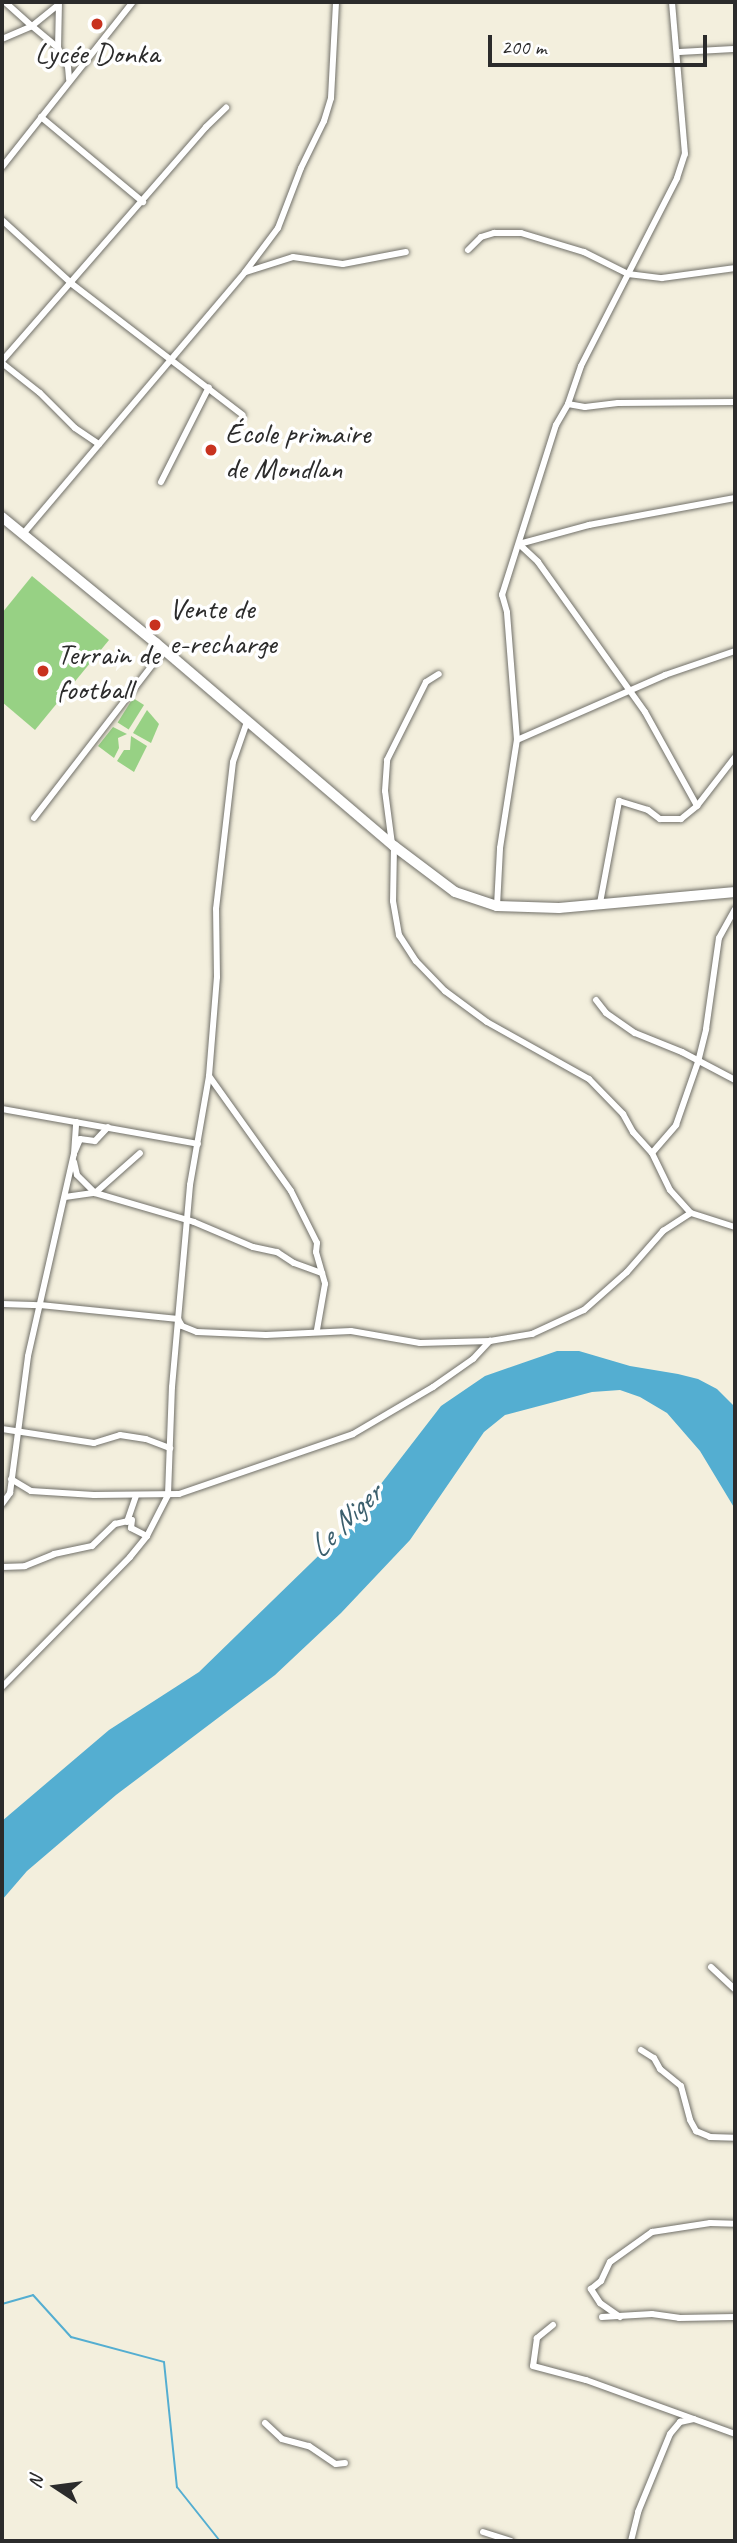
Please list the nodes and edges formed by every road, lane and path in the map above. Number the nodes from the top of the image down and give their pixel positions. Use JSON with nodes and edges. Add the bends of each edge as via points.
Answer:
{"nodes":[{"id":1,"x":5,"y":2,"type":"edge"},
{"id":2,"x":133,"y":2,"type":"edge"},
{"id":3,"x":336,"y":2,"type":"edge"},
{"id":4,"x":672,"y":2,"type":"edge"},
{"id":5,"x":59,"y":3,"type":"edge"},
{"id":6,"x":32,"y":26,"type":"junction"},
{"id":7,"x":2,"y":39,"type":"edge"},
{"id":8,"x":58,"y":48,"type":"junction"},
{"id":9,"x":735,"y":49,"type":"edge"},
{"id":10,"x":678,"y":52,"type":"junction"},
{"id":11,"x":69,"y":79,"type":"junction"},
{"id":12,"x":226,"y":108,"type":"dead end"},
{"id":13,"x":41,"y":117,"type":"junction"},
{"id":14,"x":2,"y":167,"type":"edge"},
{"id":15,"x":143,"y":202,"type":"junction"},
{"id":16,"x":2,"y":220,"type":"edge"},
{"id":17,"x":468,"y":250,"type":"dead end"},
{"id":18,"x":406,"y":252,"type":"dead end"},
{"id":19,"x":735,"y":268,"type":"edge"},
{"id":20,"x":245,"y":272,"type":"junction"},
{"id":21,"x":628,"y":274,"type":"junction"},
{"id":22,"x":72,"y":284,"type":"junction"},
{"id":23,"x":170,"y":360,"type":"junction"},
{"id":24,"x":2,"y":362,"type":"edge"},
{"id":25,"x":209,"y":387,"type":"junction"},
{"id":26,"x":735,"y":402,"type":"edge"},
{"id":27,"x":568,"y":404,"type":"junction"},
{"id":28,"x":243,"y":415,"type":"dead end"},
{"id":29,"x":99,"y":444,"type":"junction"},
{"id":30,"x":161,"y":482,"type":"dead end"},
{"id":31,"x":735,"y":498,"type":"edge"},
{"id":32,"x":2,"y":517,"type":"edge"},
{"id":33,"x":23,"y":534,"type":"junction"},
{"id":34,"x":520,"y":544,"type":"junction"},
{"id":35,"x":164,"y":650,"type":"junction"},
{"id":36,"x":735,"y":651,"type":"edge"},
{"id":37,"x":439,"y":674,"type":"dead end"},
{"id":38,"x":631,"y":692,"type":"junction"},
{"id":39,"x":247,"y":722,"type":"junction"},
{"id":40,"x":517,"y":740,"type":"junction"},
{"id":41,"x":735,"y":757,"type":"edge"},
{"id":42,"x":697,"y":806,"type":"junction"},
{"id":43,"x":34,"y":818,"type":"dead end"},
{"id":44,"x":393,"y":845,"type":"junction"},
{"id":45,"x":735,"y":892,"type":"edge"},
{"id":46,"x":600,"y":903,"type":"junction"},
{"id":47,"x":497,"y":906,"type":"junction"},
{"id":48,"x":735,"y":909,"type":"edge"},
{"id":49,"x":596,"y":1000,"type":"dead end"},
{"id":50,"x":698,"y":1062,"type":"junction"},
{"id":51,"x":209,"y":1076,"type":"junction"},
{"id":52,"x":735,"y":1080,"type":"edge"},
{"id":53,"x":2,"y":1109,"type":"edge"},
{"id":54,"x":76,"y":1122,"type":"junction"},
{"id":55,"x":108,"y":1127,"type":"junction"},
{"id":56,"x":198,"y":1144,"type":"junction"},
{"id":57,"x":140,"y":1153,"type":"dead end"},
{"id":58,"x":652,"y":1153,"type":"junction"},
{"id":59,"x":74,"y":1154,"type":"junction"},
{"id":60,"x":95,"y":1193,"type":"junction"},
{"id":61,"x":65,"y":1197,"type":"junction"},
{"id":62,"x":691,"y":1213,"type":"junction"},
{"id":63,"x":187,"y":1222,"type":"junction"},
{"id":64,"x":734,"y":1225,"type":"edge"},
{"id":65,"x":322,"y":1273,"type":"junction"},
{"id":66,"x":2,"y":1304,"type":"edge"},
{"id":67,"x":40,"y":1305,"type":"junction"},
{"id":68,"x":178,"y":1319,"type":"junction"},
{"id":69,"x":317,"y":1330,"type":"junction"},
{"id":70,"x":490,"y":1341,"type":"junction"},
{"id":71,"x":2,"y":1429,"type":"edge"},
{"id":72,"x":18,"y":1429,"type":"junction"},
{"id":73,"x":170,"y":1448,"type":"junction"},
{"id":74,"x":11,"y":1479,"type":"junction"},
{"id":75,"x":168,"y":1495,"type":"junction"},
{"id":76,"x":136,"y":1496,"type":"junction"},
{"id":77,"x":2,"y":1504,"type":"edge"},
{"id":78,"x":127,"y":1522,"type":"junction"},
{"id":79,"x":146,"y":1536,"type":"junction"},
{"id":80,"x":2,"y":1567,"type":"edge"},
{"id":81,"x":2,"y":1687,"type":"edge"},
{"id":82,"x":710,"y":1967,"type":"dead end"},
{"id":83,"x":735,"y":1989,"type":"edge"},
{"id":84,"x":641,"y":2050,"type":"dead end"},
{"id":85,"x":735,"y":2138,"type":"edge"},
{"id":86,"x":735,"y":2224,"type":"edge"},
{"id":87,"x":602,"y":2317,"type":"dead end"},
{"id":88,"x":620,"y":2317,"type":"junction"},
{"id":89,"x":735,"y":2317,"type":"edge"},
{"id":90,"x":553,"y":2325,"type":"dead end"},
{"id":91,"x":694,"y":2418,"type":"junction"},
{"id":92,"x":265,"y":2423,"type":"dead end"},
{"id":93,"x":735,"y":2434,"type":"edge"},
{"id":94,"x":345,"y":2463,"type":"dead end"},
{"id":95,"x":483,"y":2532,"type":"dead end"},
{"id":96,"x":511,"y":2541,"type":"edge"},
{"id":97,"x":631,"y":2541,"type":"edge"}],
"edges":[{"from":1,"to":6,"type":"street"},
{"from":2,"to":11,"type":"street"},
{"from":3,"to":20,"type":"street","via":[[334,72],[324,121],[278,228]]},
{"from":4,"to":10,"type":"street"},
{"from":5,"to":6,"type":"street"},
{"from":5,"to":8,"type":"street"},
{"from":6,"to":7,"type":"street"},
{"from":6,"to":8,"type":"street"},
{"from":8,"to":11,"type":"street"},
{"from":9,"to":10,"type":"street"},
{"from":10,"to":21,"type":"street","via":[[685,154]]},
{"from":11,"to":13,"type":"street"},
{"from":12,"to":15,"type":"street"},
{"from":13,"to":14,"type":"street"},
{"from":13,"to":15,"type":"street"},
{"from":15,"to":22,"type":"street"},
{"from":16,"to":22,"type":"street"},
{"from":17,"to":21,"type":"street","via":[[481,237],[521,233],[583,252]]},
{"from":18,"to":20,"type":"street","via":[[343,264],[293,257]]},
{"from":19,"to":21,"type":"street","via":[[662,278]]},
{"from":20,"to":23,"type":"street"},
{"from":21,"to":27,"type":"street","via":[[581,366]]},
{"from":22,"to":23,"type":"street"},
{"from":22,"to":24,"type":"street"},
{"from":23,"to":25,"type":"street"},
{"from":23,"to":29,"type":"street"},
{"from":24,"to":29,"type":"street"},
{"from":25,"to":28,"type":"street"},
{"from":25,"to":30,"type":"street"},
{"from":26,"to":27,"type":"street"},
{"from":27,"to":34,"type":"street","via":[[556,425]]},
{"from":29,"to":33,"type":"street"},
{"from":31,"to":34,"type":"street","via":[[589,525]]},
{"from":32,"to":33,"type":"main road"},
{"from":33,"to":35,"type":"main road"},
{"from":34,"to":38,"type":"street","via":[[538,562]]},
{"from":34,"to":40,"type":"street","via":[[502,595]]},
{"from":35,"to":39,"type":"main road"},
{"from":35,"to":43,"type":"street"},
{"from":36,"to":38,"type":"street"},
{"from":37,"to":44,"type":"street","via":[[425,682],[387,760],[385,791]]},
{"from":38,"to":40,"type":"street"},
{"from":38,"to":42,"type":"street"},
{"from":39,"to":44,"type":"main road"},
{"from":39,"to":51,"type":"street","via":[[233,762],[216,909],[217,976]]},
{"from":40,"to":47,"type":"street","via":[[500,848]]},
{"from":41,"to":42,"type":"street"},
{"from":42,"to":46,"type":"street","via":[[681,819],[660,819],[619,801]]},
{"from":44,"to":47,"type":"main road","via":[[455,892]]},
{"from":44,"to":58,"type":"street","via":[[393,901],[399,935],[416,961],[445,991],[487,1022],[589,1079]]},
{"from":45,"to":46,"type":"main road"},
{"from":46,"to":47,"type":"main road","via":[[559,908]]},
{"from":48,"to":50,"type":"street","via":[[719,938]]},
{"from":49,"to":50,"type":"street","via":[[635,1033]]},
{"from":50,"to":52,"type":"street"},
{"from":50,"to":58,"type":"street","via":[[676,1125]]},
{"from":51,"to":56,"type":"street"},
{"from":51,"to":65,"type":"street","via":[[291,1191],[317,1243]]},
{"from":53,"to":54,"type":"street"},
{"from":54,"to":55,"type":"street"},
{"from":54,"to":59,"type":"street"},
{"from":55,"to":56,"type":"street"},
{"from":55,"to":59,"type":"street","via":[[95,1141],[80,1139]]},
{"from":56,"to":63,"type":"street"},
{"from":57,"to":60,"type":"street"},
{"from":58,"to":62,"type":"street","via":[[670,1190]]},
{"from":59,"to":60,"type":"street","via":[[77,1175]]},
{"from":59,"to":61,"type":"street"},
{"from":60,"to":61,"type":"street"},
{"from":60,"to":63,"type":"street"},
{"from":61,"to":67,"type":"street"},
{"from":62,"to":64,"type":"street"},
{"from":62,"to":70,"type":"street","via":[[663,1231],[628,1272],[584,1310],[533,1334]]},
{"from":63,"to":65,"type":"street","via":[[277,1252]]},
{"from":63,"to":68,"type":"street"},
{"from":65,"to":69,"type":"street","via":[[325,1284]]},
{"from":66,"to":67,"type":"street"},
{"from":67,"to":68,"type":"street"},
{"from":67,"to":72,"type":"street"},
{"from":68,"to":69,"type":"street","via":[[182,1326],[197,1332],[265,1335]]},
{"from":68,"to":73,"type":"street"},
{"from":69,"to":70,"type":"street","via":[[372,1333],[420,1343]]},
{"from":70,"to":75,"type":"street","via":[[433,1387],[354,1434]]},
{"from":71,"to":72,"type":"street"},
{"from":72,"to":73,"type":"street","via":[[94,1443],[120,1435]]},
{"from":72,"to":74,"type":"street"},
{"from":73,"to":75,"type":"street"},
{"from":74,"to":76,"type":"street","via":[[32,1491]]},
{"from":74,"to":77,"type":"street","via":[[10,1493]]},
{"from":75,"to":76,"type":"street"},
{"from":75,"to":79,"type":"street"},
{"from":76,"to":78,"type":"street"},
{"from":78,"to":79,"type":"street","via":[[132,1520],[131,1528]]},
{"from":78,"to":80,"type":"street","via":[[115,1524],[92,1546],[25,1566]]},
{"from":79,"to":81,"type":"street"},
{"from":82,"to":83,"type":"street"},
{"from":84,"to":85,"type":"street","via":[[681,2086],[696,2131]]},
{"from":86,"to":88,"type":"street","via":[[652,2232],[610,2262],[601,2281],[591,2289],[600,2303]]},
{"from":87,"to":88,"type":"street"},
{"from":88,"to":89,"type":"street"},
{"from":90,"to":91,"type":"street","via":[[537,2338],[533,2366]]},
{"from":91,"to":93,"type":"street"},
{"from":91,"to":97,"type":"street","via":[[680,2421],[670,2434]]},
{"from":92,"to":94,"type":"street","via":[[282,2439],[309,2446],[336,2464]]},
{"from":95,"to":96,"type":"street"}]}
